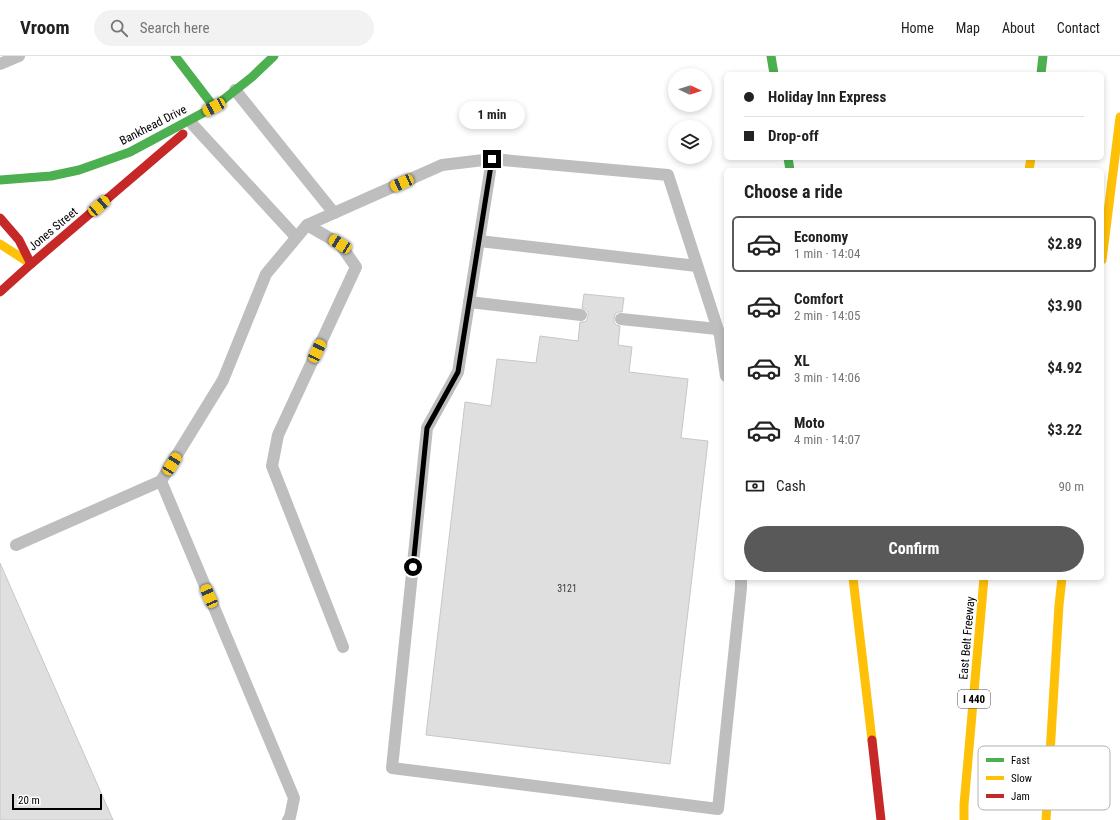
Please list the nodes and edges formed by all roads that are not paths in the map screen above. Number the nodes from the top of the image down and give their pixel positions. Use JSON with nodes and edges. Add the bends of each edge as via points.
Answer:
{"nodes":[{"id":1,"x":19,"y":56,"type":"edge"},
{"id":2,"x":175,"y":56,"type":"edge"},
{"id":3,"x":274,"y":56,"type":"edge"},
{"id":4,"x":771,"y":56,"type":"edge"},
{"id":5,"x":1044,"y":56,"type":"edge"},
{"id":6,"x":0,"y":64,"type":"edge"},
{"id":7,"x":774,"y":72,"type":"edge"},
{"id":8,"x":1041,"y":72,"type":"edge"},
{"id":9,"x":235,"y":90,"type":"junction"},
{"id":10,"x":214,"y":107,"type":"junction"},
{"id":11,"x":1120,"y":117,"type":"edge"},
{"id":12,"x":193,"y":125,"type":"junction"},
{"id":13,"x":492,"y":159,"type":"junction"},
{"id":14,"x":0,"y":180,"type":"edge"},
{"id":15,"x":334,"y":213,"type":"junction"},
{"id":16,"x":0,"y":218,"type":"edge"},
{"id":17,"x":307,"y":224,"type":"junction"},
{"id":18,"x":296,"y":237,"type":"junction"},
{"id":19,"x":479,"y":241,"type":"junction"},
{"id":20,"x":0,"y":244,"type":"edge"},
{"id":21,"x":1104,"y":244,"type":"edge"},
{"id":22,"x":31,"y":264,"type":"junction"},
{"id":23,"x":697,"y":266,"type":"junction"},
{"id":24,"x":0,"y":292,"type":"edge"},
{"id":25,"x":469,"y":302,"type":"junction"},
{"id":26,"x":581,"y":315,"type":"dead end"},
{"id":27,"x":621,"y":319,"type":"dead end"},
{"id":28,"x":717,"y":329,"type":"junction"},
{"id":29,"x":724,"y":363,"type":"edge"},
{"id":30,"x":161,"y":481,"type":"junction"},
{"id":31,"x":16,"y":545,"type":"dead end"},
{"id":32,"x":741,"y":580,"type":"edge"},
{"id":33,"x":853,"y":580,"type":"edge"},
{"id":34,"x":984,"y":580,"type":"edge"},
{"id":35,"x":1062,"y":580,"type":"edge"},
{"id":36,"x":343,"y":646,"type":"dead end"},
{"id":37,"x":1050,"y":746,"type":"edge"},
{"id":38,"x":1047,"y":810,"type":"edge"},
{"id":39,"x":288,"y":820,"type":"edge"},
{"id":40,"x":881,"y":820,"type":"edge"},
{"id":41,"x":964,"y":820,"type":"edge"},
{"id":42,"x":1046,"y":820,"type":"edge"}],
"edges":[{"from":1,"to":6,"type":"lane"},
{"from":2,"to":10,"type":"main road"},
{"from":3,"to":9,"type":"main road","name":"Bankhead Drive"},
{"from":4,"to":7,"type":"main road"},
{"from":5,"to":8,"type":"main road"},
{"from":9,"to":10,"type":"main road","name":"Bankhead Drive"},
{"from":9,"to":15,"type":"lane"},
{"from":10,"to":12,"type":"main road","name":"Jones Street"},
{"from":10,"to":14,"type":"main road","name":"Bankhead Drive","via":[[130,152],[51,176]]},
{"from":11,"to":21,"type":"main road"},
{"from":12,"to":18,"type":"lane"},
{"from":12,"to":22,"type":"main road","name":"Jones Street"},
{"from":13,"to":15,"type":"lane","via":[[442,165]]},
{"from":13,"to":19,"type":"lane"},
{"from":13,"to":23,"type":"lane","via":[[668,175]]},
{"from":15,"to":17,"type":"lane"},
{"from":16,"to":22,"type":"main road","via":[[19,240]]},
{"from":17,"to":18,"type":"lane"},
{"from":17,"to":36,"type":"lane","via":[[340,244],[356,267],[278,434],[272,466]]},
{"from":18,"to":30,"type":"lane","via":[[266,274],[223,380]]},
{"from":19,"to":23,"type":"lane"},
{"from":19,"to":25,"type":"lane"},
{"from":20,"to":22,"type":"main road"},
{"from":22,"to":24,"type":"main road","name":"Jones Street"},
{"from":23,"to":28,"type":"lane"},
{"from":25,"to":26,"type":"lane"},
{"from":25,"to":32,"type":"lane","via":[[458,372],[427,428],[392,768],[718,809]]},
{"from":27,"to":28,"type":"lane"},
{"from":28,"to":29,"type":"lane"},
{"from":30,"to":31,"type":"lane"},
{"from":30,"to":39,"type":"lane","via":[[294,798]]},
{"from":33,"to":40,"type":"main road"},
{"from":34,"to":41,"type":"main road","name":"East Belt Freeway","number":"I 440"},
{"from":35,"to":37,"type":"main road"},
{"from":38,"to":42,"type":"main road"}]}
